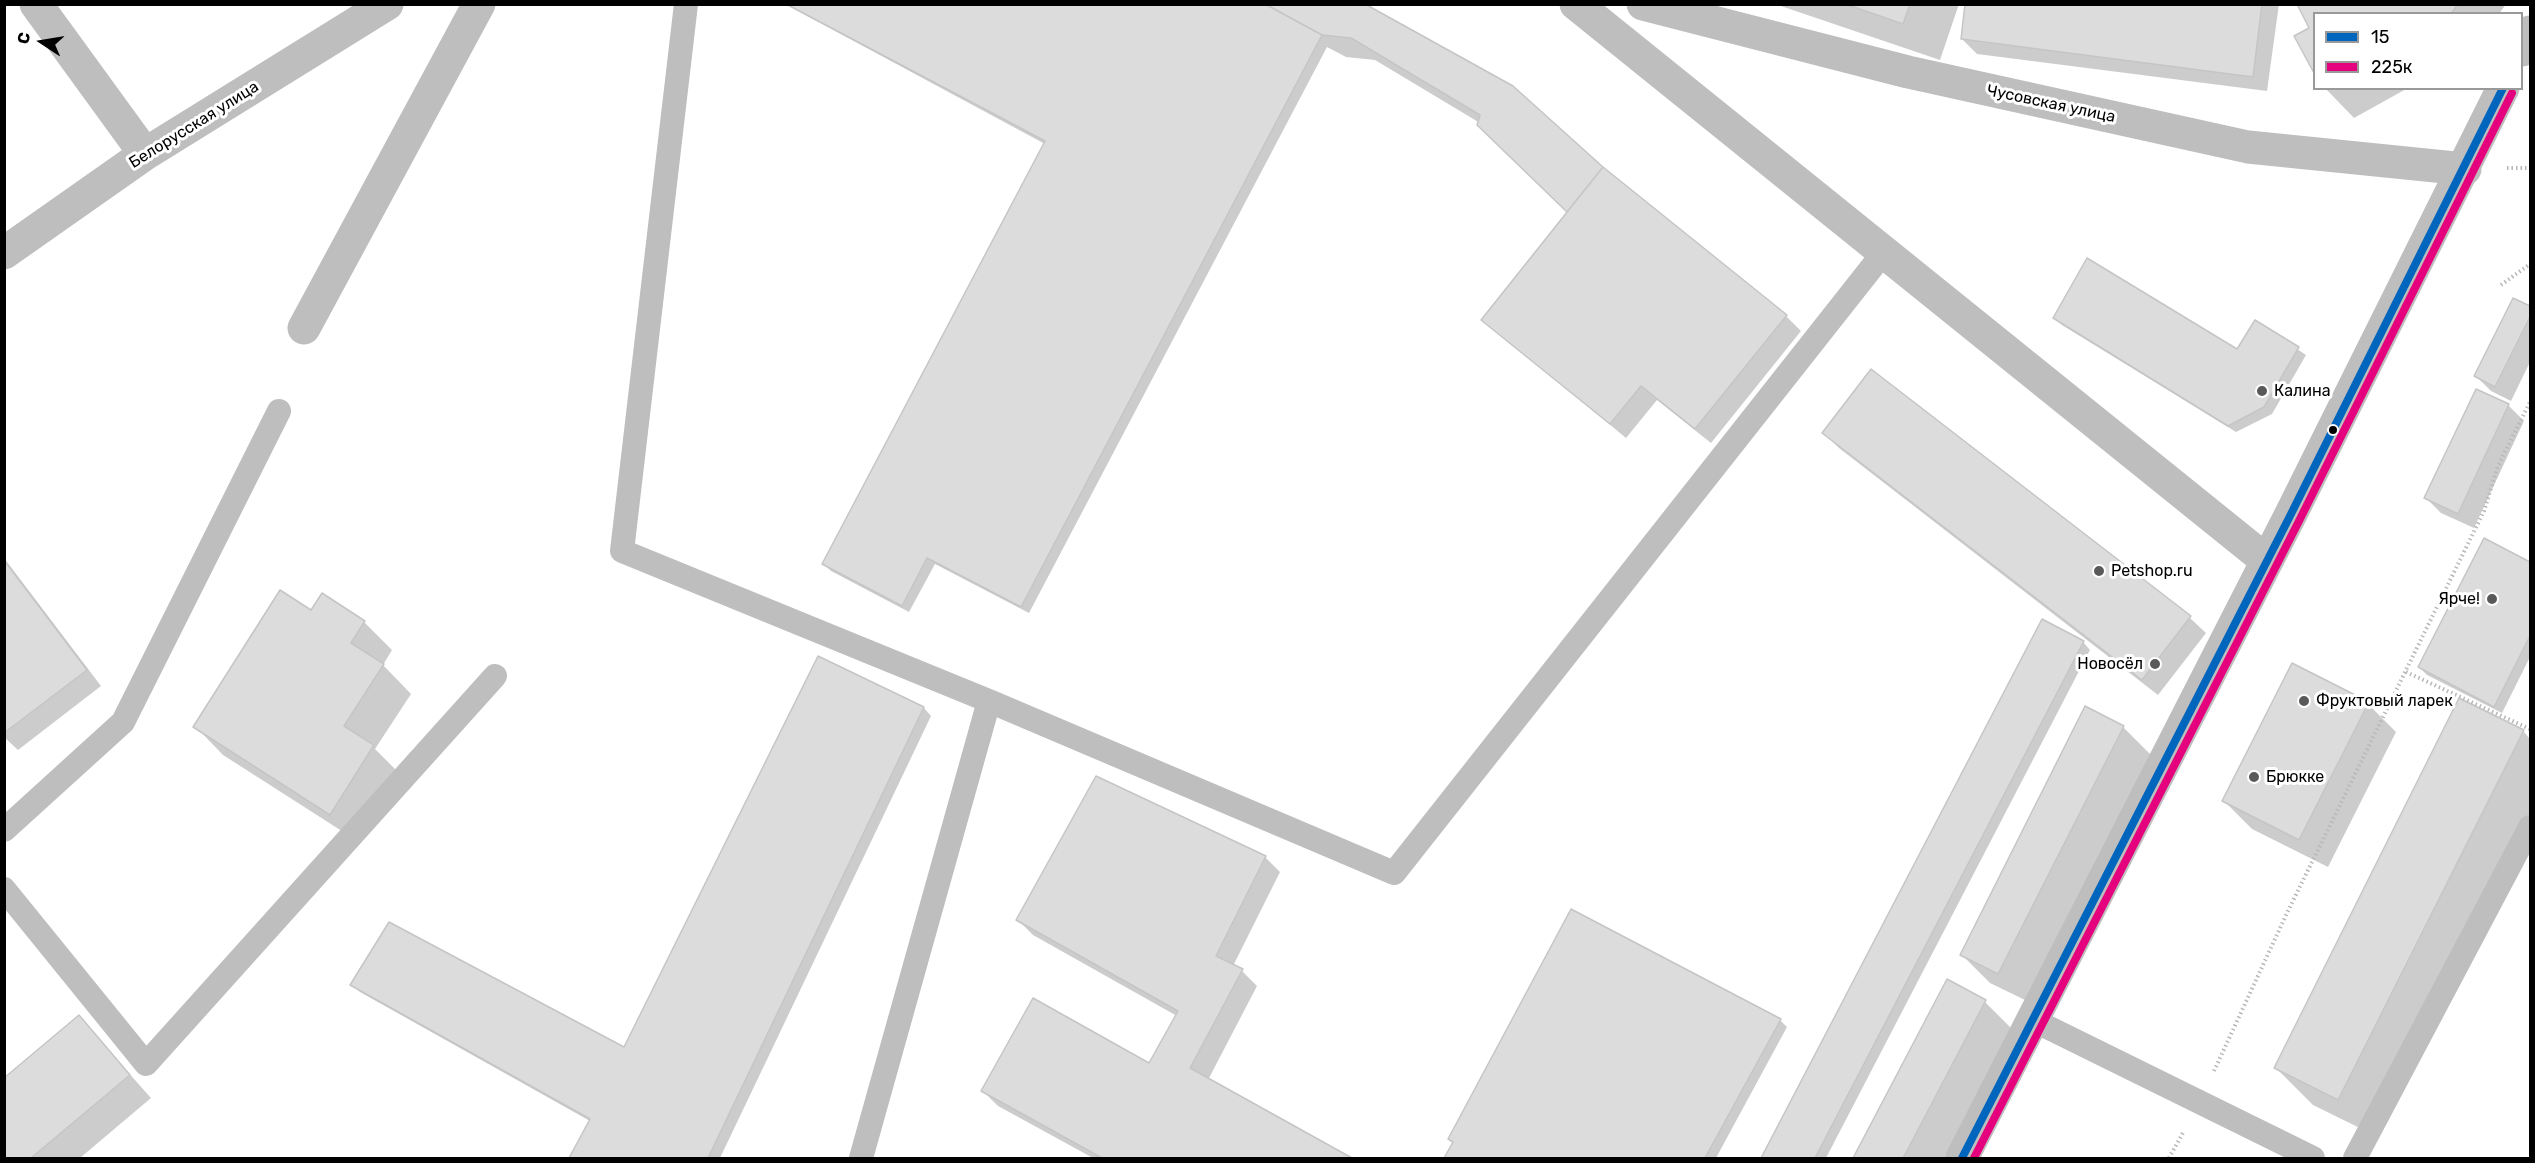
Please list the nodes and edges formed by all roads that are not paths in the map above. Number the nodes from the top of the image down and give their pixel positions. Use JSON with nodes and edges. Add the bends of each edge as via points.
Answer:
{"nodes":[{"id":1,"x":36,"y":4,"type":"edge"},
{"id":2,"x":387,"y":4,"type":"edge"},
{"id":3,"x":479,"y":4,"type":"edge"},
{"id":4,"x":686,"y":4,"type":"edge"},
{"id":5,"x":1576,"y":4,"type":"edge"},
{"id":6,"x":1643,"y":4,"type":"edge"},
{"id":7,"x":2530,"y":32,"type":"edge"},
{"id":8,"x":2523,"y":48,"type":"edge"},
{"id":9,"x":2502,"y":90,"type":"edge"},
{"id":10,"x":145,"y":154,"type":"junction"},
{"id":11,"x":2465,"y":168,"type":"junction"},
{"id":12,"x":1884,"y":252,"type":"junction"},
{"id":13,"x":4,"y":253,"type":"edge"},
{"id":14,"x":304,"y":328,"type":"dead end"},
{"id":15,"x":279,"y":411,"type":"dead end"},
{"id":16,"x":2267,"y":561,"type":"junction"},
{"id":17,"x":495,"y":676,"type":"dead end"},
{"id":18,"x":988,"y":701,"type":"junction"},
{"id":19,"x":2530,"y":827,"type":"edge"},
{"id":20,"x":4,"y":830,"type":"edge"},
{"id":21,"x":4,"y":889,"type":"edge"},
{"id":22,"x":2033,"y":1020,"type":"junction"},
{"id":23,"x":861,"y":1158,"type":"edge"},
{"id":24,"x":1962,"y":1158,"type":"edge"},
{"id":25,"x":2313,"y":1158,"type":"edge"},
{"id":26,"x":2355,"y":1158,"type":"edge"}],
"edges":[{"from":1,"to":10,"type":"street"},
{"from":2,"to":10,"type":"street","name":"Белорусская улица"},
{"from":3,"to":14,"type":"street"},
{"from":4,"to":18,"type":"lane","via":[[622,550]]},
{"from":5,"to":12,"type":"street"},
{"from":6,"to":11,"type":"street","name":"Чусовская улица","via":[[1908,72],[2248,147]]},
{"from":7,"to":8,"type":"street"},
{"from":9,"to":11,"type":"street"},
{"from":10,"to":13,"type":"street","name":"Белорусская улица"},
{"from":11,"to":16,"type":"street"},
{"from":12,"to":16,"type":"street"},
{"from":12,"to":18,"type":"lane","via":[[1394,873]]},
{"from":15,"to":20,"type":"lane","via":[[123,722]]},
{"from":16,"to":22,"type":"street"},
{"from":17,"to":21,"type":"lane","via":[[146,1064]]},
{"from":18,"to":23,"type":"lane"},
{"from":19,"to":26,"type":"lane"},
{"from":22,"to":24,"type":"street"},
{"from":22,"to":25,"type":"lane"}]}
